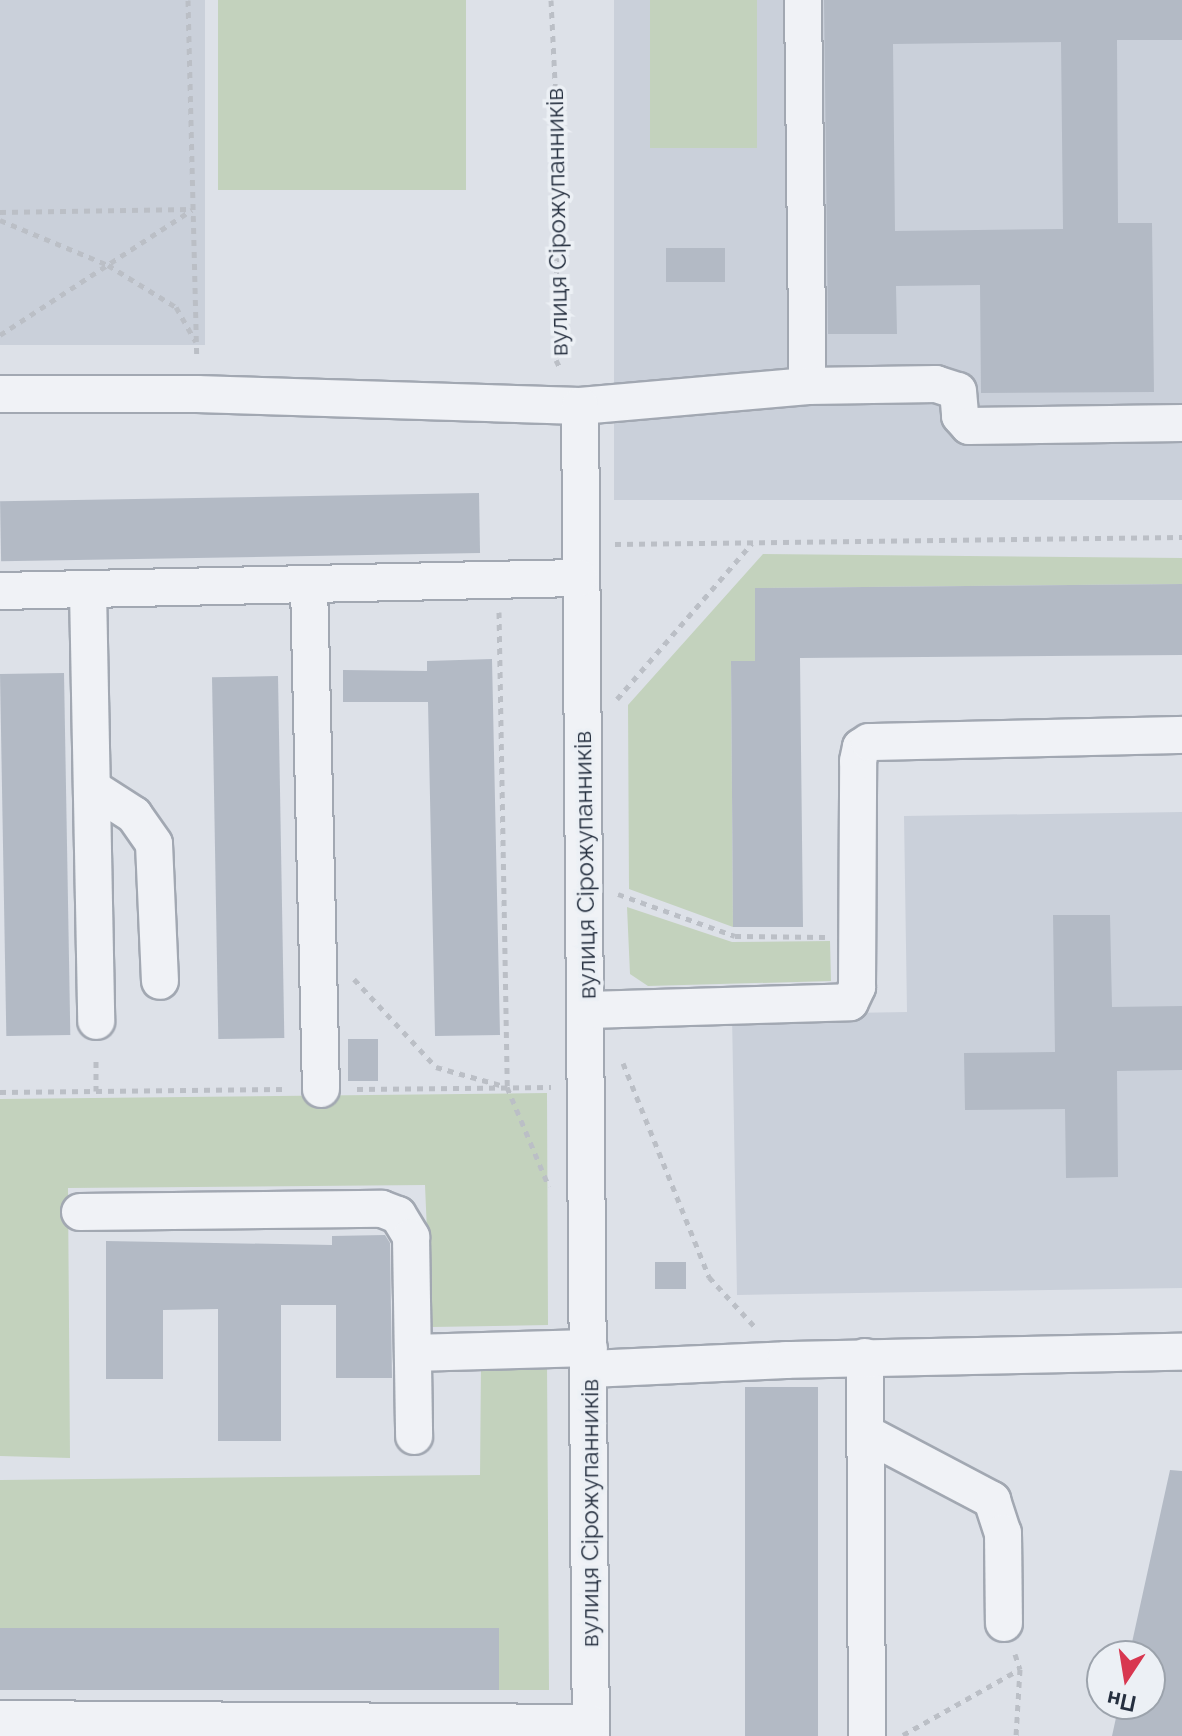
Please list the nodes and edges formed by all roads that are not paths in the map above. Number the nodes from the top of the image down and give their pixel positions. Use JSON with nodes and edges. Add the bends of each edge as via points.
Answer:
{"nodes":[{"id":1,"x":803,"y":0,"type":"edge"},
{"id":2,"x":808,"y":386,"type":"junction"},
{"id":3,"x":0,"y":394,"type":"edge"},
{"id":4,"x":580,"y":406,"type":"junction"},
{"id":5,"x":1182,"y":423,"type":"edge"},
{"id":6,"x":579,"y":561,"type":"junction"},
{"id":7,"x":309,"y":585,"type":"junction"},
{"id":8,"x":88,"y":590,"type":"junction"},
{"id":9,"x":0,"y":591,"type":"edge"},
{"id":10,"x":1182,"y":735,"type":"edge"},
{"id":11,"x":92,"y":788,"type":"junction"},
{"id":12,"x":160,"y":981,"type":"dead end"},
{"id":13,"x":588,"y":1010,"type":"junction"},
{"id":14,"x":96,"y":1021,"type":"road end"},
{"id":15,"x":321,"y":1089,"type":"dead end"},
{"id":16,"x":80,"y":1212,"type":"dead end"},
{"id":17,"x":1182,"y":1352,"type":"edge"},
{"id":18,"x":413,"y":1353,"type":"junction"},
{"id":19,"x":865,"y":1357,"type":"junction"},
{"id":20,"x":590,"y":1358,"type":"junction"},
{"id":21,"x":865,"y":1433,"type":"junction"},
{"id":22,"x":414,"y":1436,"type":"dead end"},
{"id":23,"x":1004,"y":1623,"type":"road end"},
{"id":24,"x":0,"y":1719,"type":"edge"},
{"id":25,"x":105,"y":1729,"type":"edge"},
{"id":26,"x":310,"y":1729,"type":"edge"},
{"id":27,"x":590,"y":1730,"type":"edge"},
{"id":28,"x":867,"y":1736,"type":"edge"}],
"edges":[{"from":1,"to":2,"type":"street"},
{"from":2,"to":4,"type":"street"},
{"from":2,"to":5,"type":"street","via":[[949,386],[958,391],[964,422],[977,427]]},
{"from":3,"to":4,"type":"street","via":[[197,394]]},
{"from":4,"to":6,"type":"street","name":"вулиця Сірожупанників"},
{"from":6,"to":7,"type":"street","via":[[499,580]]},
{"from":6,"to":13,"type":"street","name":"вулиця Сірожупанників"},
{"from":7,"to":8,"type":"street"},
{"from":7,"to":15,"type":"street"},
{"from":8,"to":9,"type":"street"},
{"from":8,"to":11,"type":"street"},
{"from":10,"to":13,"type":"street","via":[[869,742],[861,747],[858,761],[857,987],[850,1002]]},
{"from":11,"to":12,"type":"street","via":[[134,815],[154,844]]},
{"from":11,"to":14,"type":"street"},
{"from":13,"to":20,"type":"street","name":"вулиця Сірожупанників"},
{"from":16,"to":18,"type":"street","via":[[382,1209],[398,1215],[411,1237]]},
{"from":17,"to":19,"type":"street"},
{"from":18,"to":20,"type":"street"},
{"from":18,"to":22,"type":"street"},
{"from":19,"to":20,"type":"street"},
{"from":19,"to":21,"type":"street"},
{"from":20,"to":27,"type":"street","name":"вулиця Сірожупанників"},
{"from":21,"to":23,"type":"street","via":[[992,1500],[1003,1533]]},
{"from":21,"to":28,"type":"street"},
{"from":24,"to":25,"type":"street"},
{"from":25,"to":26,"type":"street"},
{"from":26,"to":27,"type":"street"}]}
